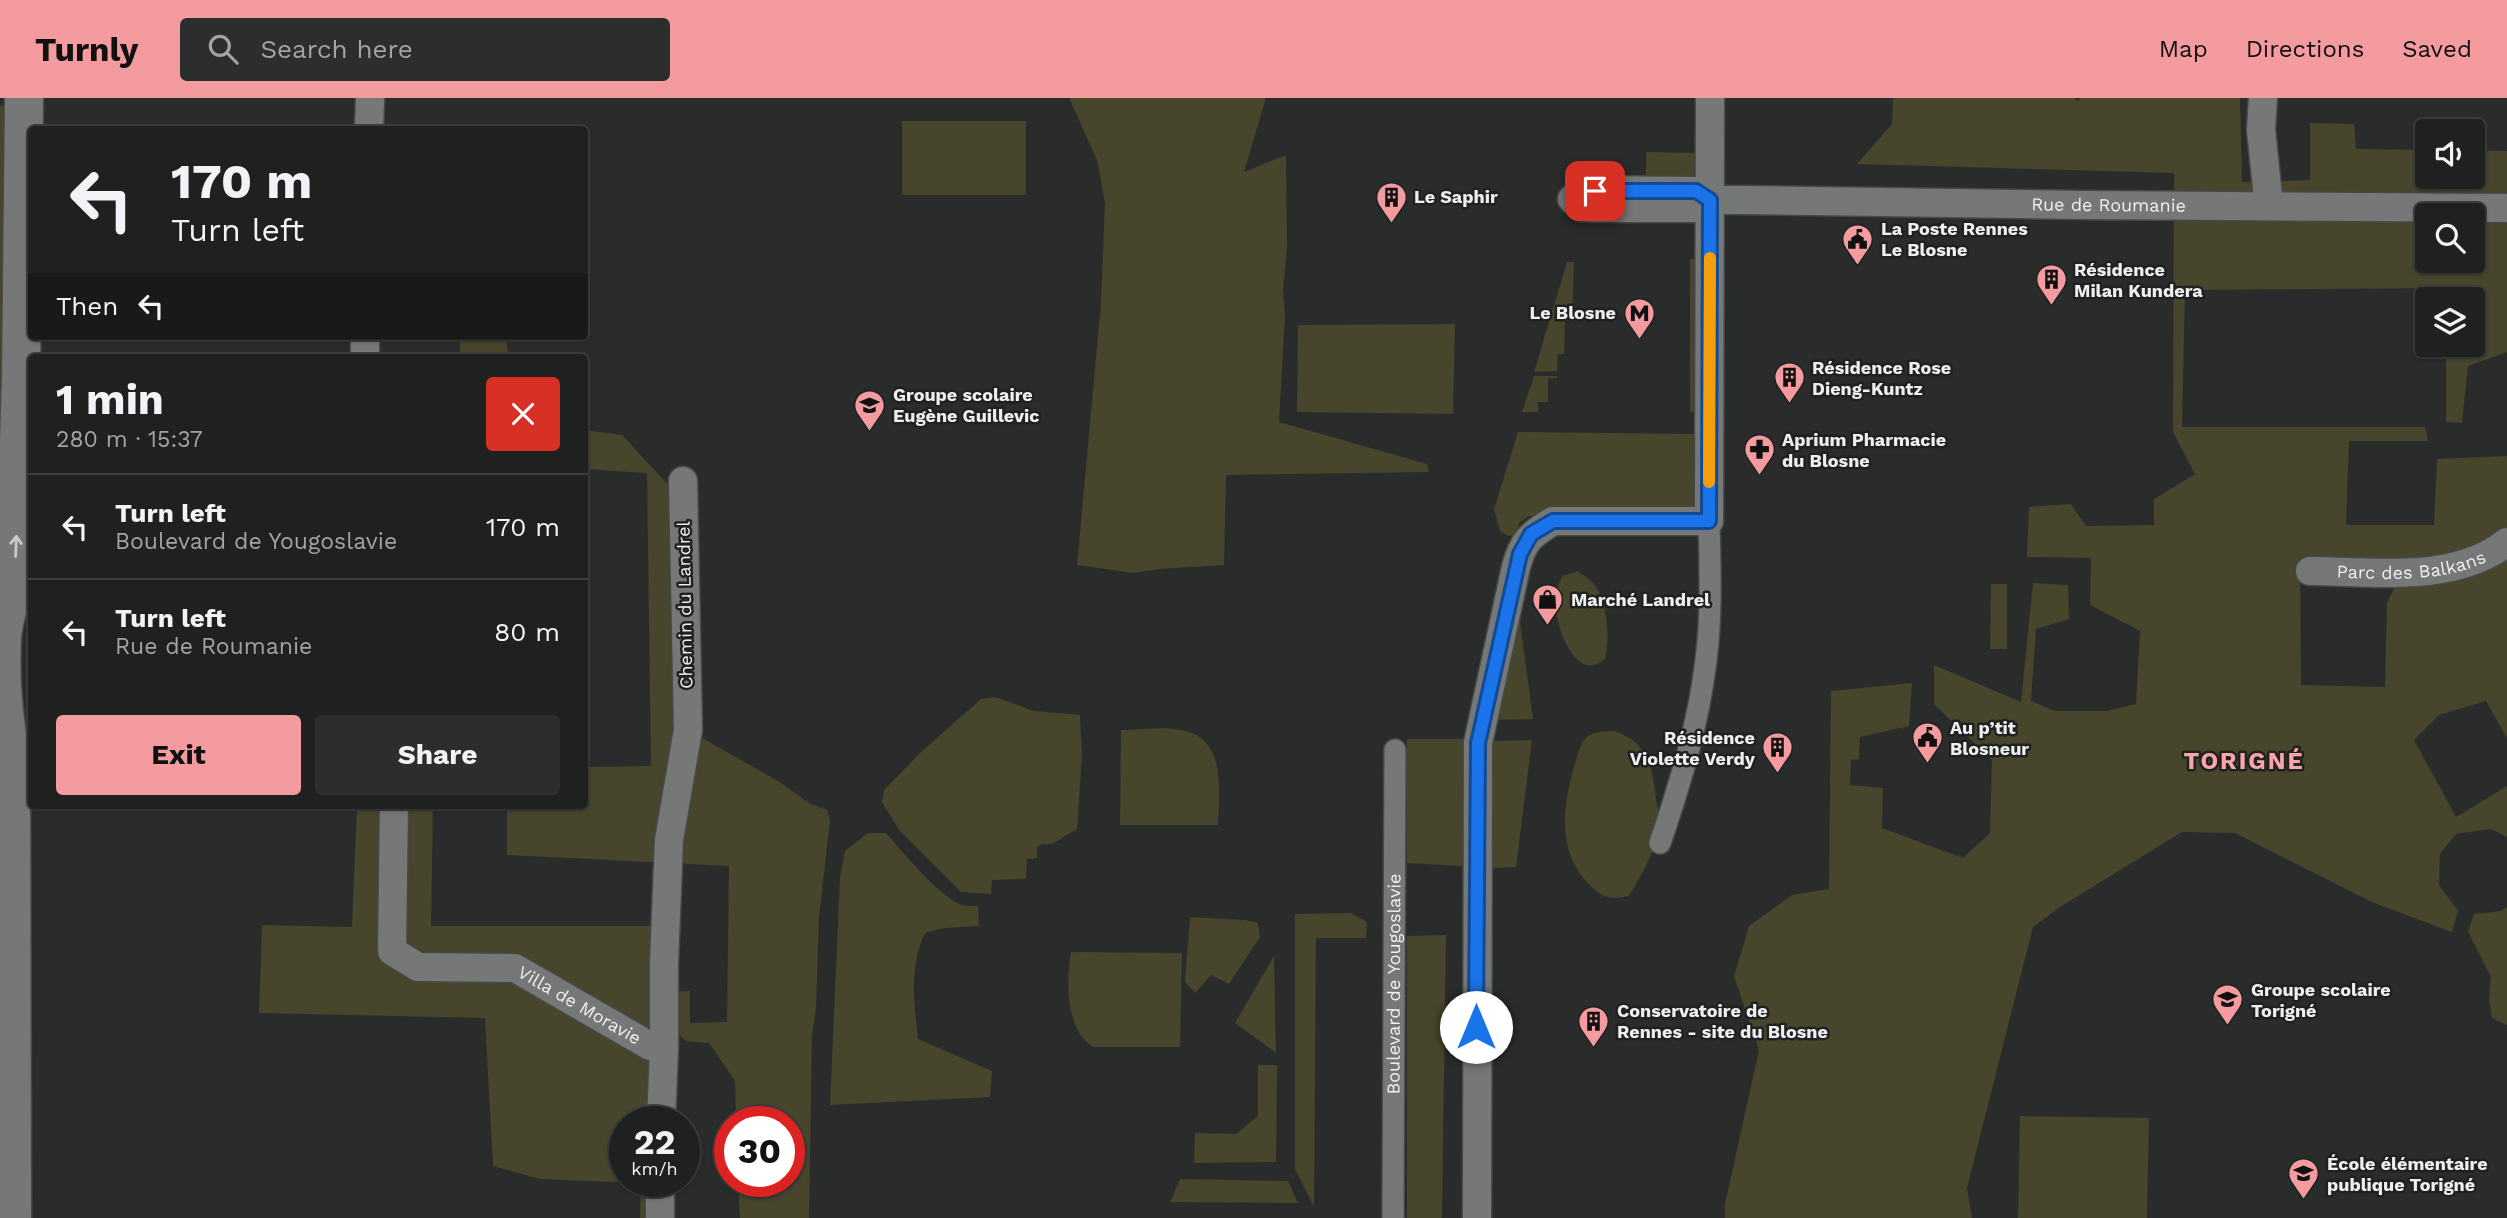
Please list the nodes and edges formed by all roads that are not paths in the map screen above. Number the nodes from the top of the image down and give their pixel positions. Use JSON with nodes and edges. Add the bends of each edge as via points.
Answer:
{"nodes":[{"id":1,"x":24,"y":98,"type":"edge"},
{"id":2,"x":370,"y":98,"type":"edge"},
{"id":3,"x":1710,"y":98,"type":"edge"},
{"id":4,"x":2263,"y":98,"type":"edge"},
{"id":5,"x":369,"y":126,"type":"edge"},
{"id":6,"x":1710,"y":200,"type":"junction"},
{"id":7,"x":2269,"y":206,"type":"junction"},
{"id":8,"x":2507,"y":208,"type":"edge"},
{"id":9,"x":683,"y":481,"type":"dead end"},
{"id":10,"x":1709,"y":521,"type":"junction"},
{"id":11,"x":2507,"y":542,"type":"edge"},
{"id":12,"x":2310,"y":571,"type":"dead end"},
{"id":13,"x":6,"y":597,"type":"edge"},
{"id":14,"x":1395,"y":750,"type":"dead end"},
{"id":15,"x":394,"y":809,"type":"edge"},
{"id":16,"x":669,"y":840,"type":"joint"},
{"id":17,"x":1660,"y":843,"type":"dead end"},
{"id":18,"x":664,"y":1048,"type":"junction"},
{"id":19,"x":662,"y":1106,"type":"edge"},
{"id":20,"x":660,"y":1197,"type":"edge"},
{"id":21,"x":12,"y":1218,"type":"edge"},
{"id":22,"x":660,"y":1218,"type":"edge"},
{"id":23,"x":1393,"y":1218,"type":"edge"},
{"id":24,"x":1476,"y":1218,"type":"edge"}],
"edges":[{"from":13,"to":1,"type":"main road","one_way":true,"via":[[21,377]]},
{"from":2,"to":5,"type":"street"},
{"from":3,"to":6,"type":"street"},
{"from":4,"to":7,"type":"street","via":[[2261,130]]},
{"from":6,"to":7,"type":"street","name":"Rue de Roumanie"},
{"from":6,"to":10,"type":"street"},
{"from":7,"to":8,"type":"street","name":"Rue de Roumanie"},
{"from":9,"to":16,"type":"street","name":"Chemin du Landrel","via":[[688,730]]},
{"from":10,"to":17,"type":"street","via":[[1711,597],[1705,672]]},
{"from":10,"to":24,"type":"street","via":[[1553,521],[1531,534],[1520,554],[1478,743]]},
{"from":11,"to":12,"type":"street","name":"Parc des Balkans","via":[[2466,564],[2431,572]]},
{"from":13,"to":21,"type":"main road","via":[[1,671],[11,758]]},
{"from":14,"to":23,"type":"street","name":"Boulevard de Yougoslavie"},
{"from":15,"to":18,"type":"street","name":"Villa de Moravie","via":[[392,951],[418,967],[515,968],[650,1046]]},
{"from":16,"to":18,"type":"street","name":"Villa de Moravie"},
{"from":18,"to":19,"type":"street","name":"Villa de Moravie"},
{"from":20,"to":22,"type":"street"}]}
